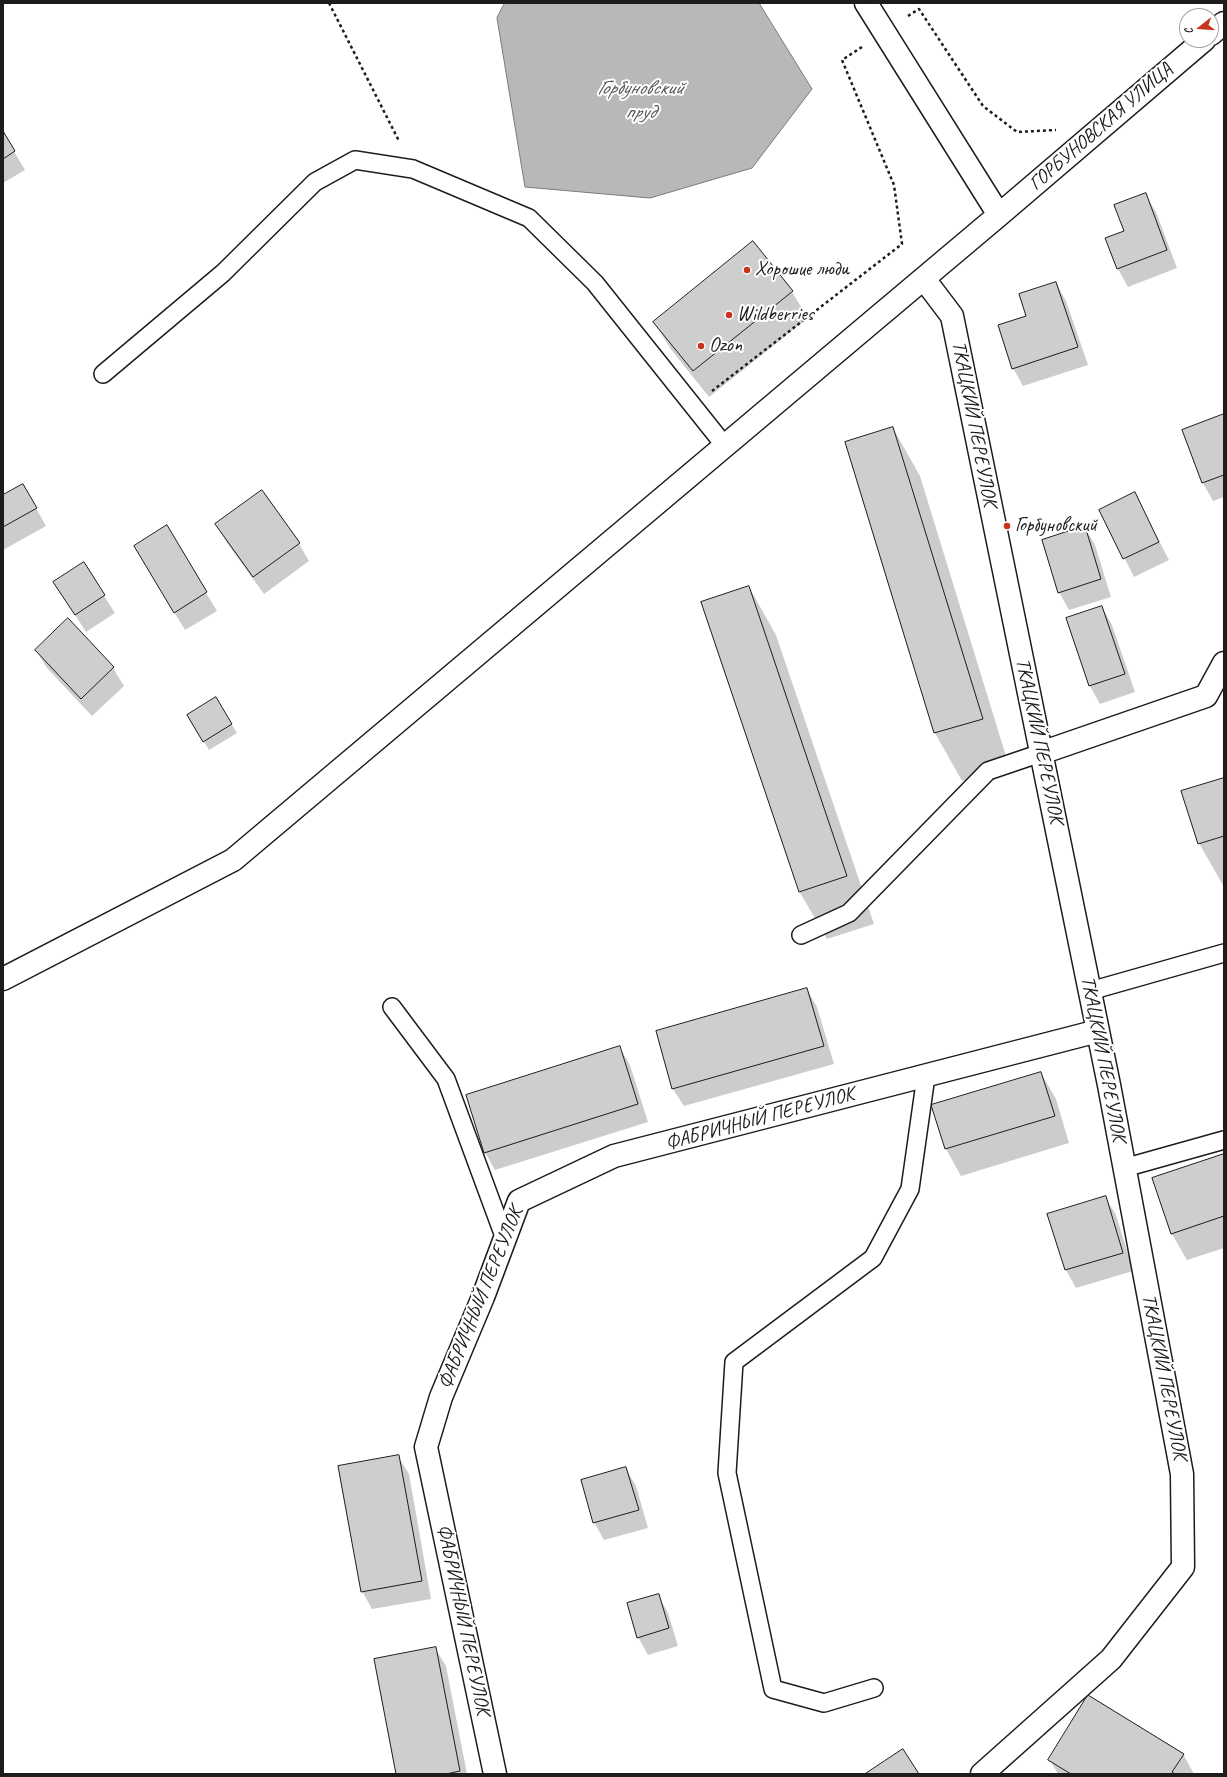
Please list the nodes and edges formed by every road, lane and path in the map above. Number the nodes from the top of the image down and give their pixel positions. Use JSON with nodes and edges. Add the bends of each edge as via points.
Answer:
{"nodes":[{"id":1,"x":328,"y":3,"type":"edge"},
{"id":2,"x":866,"y":3,"type":"edge"},
{"id":3,"x":884,"y":32,"type":"junction"},
{"id":4,"x":1195,"y":48,"type":"edge"},
{"id":5,"x":1058,"y":130,"type":"dead end"},
{"id":6,"x":414,"y":169,"type":"junction"},
{"id":7,"x":999,"y":215,"type":"junction"},
{"id":8,"x":924,"y":279,"type":"junction"},
{"id":9,"x":103,"y":374,"type":"dead end"},
{"id":10,"x":693,"y":406,"type":"junction"},
{"id":11,"x":725,"y":446,"type":"junction"},
{"id":12,"x":1224,"y":663,"type":"edge"},
{"id":13,"x":1041,"y":753,"type":"junction"},
{"id":14,"x":801,"y":935,"type":"dead end"},
{"id":15,"x":1224,"y":953,"type":"edge"},
{"id":16,"x":3,"y":979,"type":"edge"},
{"id":17,"x":1090,"y":991,"type":"junction"},
{"id":18,"x":392,"y":1008,"type":"dead end"},
{"id":19,"x":1098,"y":1031,"type":"junction"},
{"id":20,"x":926,"y":1076,"type":"junction"},
{"id":21,"x":1224,"y":1140,"type":"edge"},
{"id":22,"x":1124,"y":1168,"type":"junction"},
{"id":23,"x":505,"y":1239,"type":"junction"},
{"id":24,"x":874,"y":1688,"type":"dead end"},
{"id":25,"x":495,"y":1774,"type":"edge"},
{"id":26,"x":982,"y":1774,"type":"edge"}],
"edges":[{"from":1,"to":6,"type":"path"},
{"from":2,"to":3,"type":"street"},
{"from":3,"to":5,"type":"path","via":[[919,9],[983,106],[1017,132]]},
{"from":3,"to":7,"type":"street"},
{"from":3,"to":10,"type":"path","via":[[842,60],[894,185],[902,244]]},
{"from":4,"to":7,"type":"street","name":"ГОРБУНОВСКАЯ УЛИЦА"},
{"from":6,"to":9,"type":"lane","via":[[355,160],[315,182],[223,273]]},
{"from":6,"to":10,"type":"lane","via":[[529,218],[595,283]]},
{"from":7,"to":8,"type":"street","name":"ГОРБУНОВСКАЯ УЛИЦА"},
{"from":8,"to":11,"type":"street","name":"ГОРБУНОВСКАЯ УЛИЦА"},
{"from":8,"to":13,"type":"street","name":"ТКАЦКИЙ ПЕРЕУЛОК","via":[[952,316]]},
{"from":10,"to":11,"type":"lane"},
{"from":11,"to":16,"type":"street","name":"ГОРБУНОВСКАЯ УЛИЦА","via":[[233,860]]},
{"from":12,"to":13,"type":"street","via":[[1206,696]]},
{"from":13,"to":14,"type":"lane","via":[[988,772],[849,913]]},
{"from":13,"to":17,"type":"street","name":"ТКАЦКИЙ ПЕРЕУЛОК"},
{"from":15,"to":17,"type":"lane"},
{"from":17,"to":19,"type":"street","name":"ТКАЦКИЙ ПЕРЕУЛОК"},
{"from":18,"to":23,"type":"lane","via":[[446,1079]]},
{"from":19,"to":20,"type":"street","name":"ФАБРИЧНЫЙ ПЕРЕУЛОК"},
{"from":19,"to":22,"type":"street","name":"ТКАЦКИЙ ПЕРЕУЛОК"},
{"from":20,"to":23,"type":"street","name":"ФАБРИЧНЫЙ ПЕРЕУЛОК","via":[[614,1156],[519,1201]]},
{"from":20,"to":24,"type":"lane","via":[[910,1189],[873,1258],[734,1362],[727,1473],[773,1689],[824,1703]]},
{"from":21,"to":22,"type":"lane"},
{"from":22,"to":26,"type":"street","name":"ТКАЦКИЙ ПЕРЕУЛОК","via":[[1182,1474],[1183,1567],[1111,1659]]},
{"from":23,"to":25,"type":"street","name":"ФАБРИЧНЫЙ ПЕРЕУЛОК","via":[[441,1396],[426,1447]]}]}
